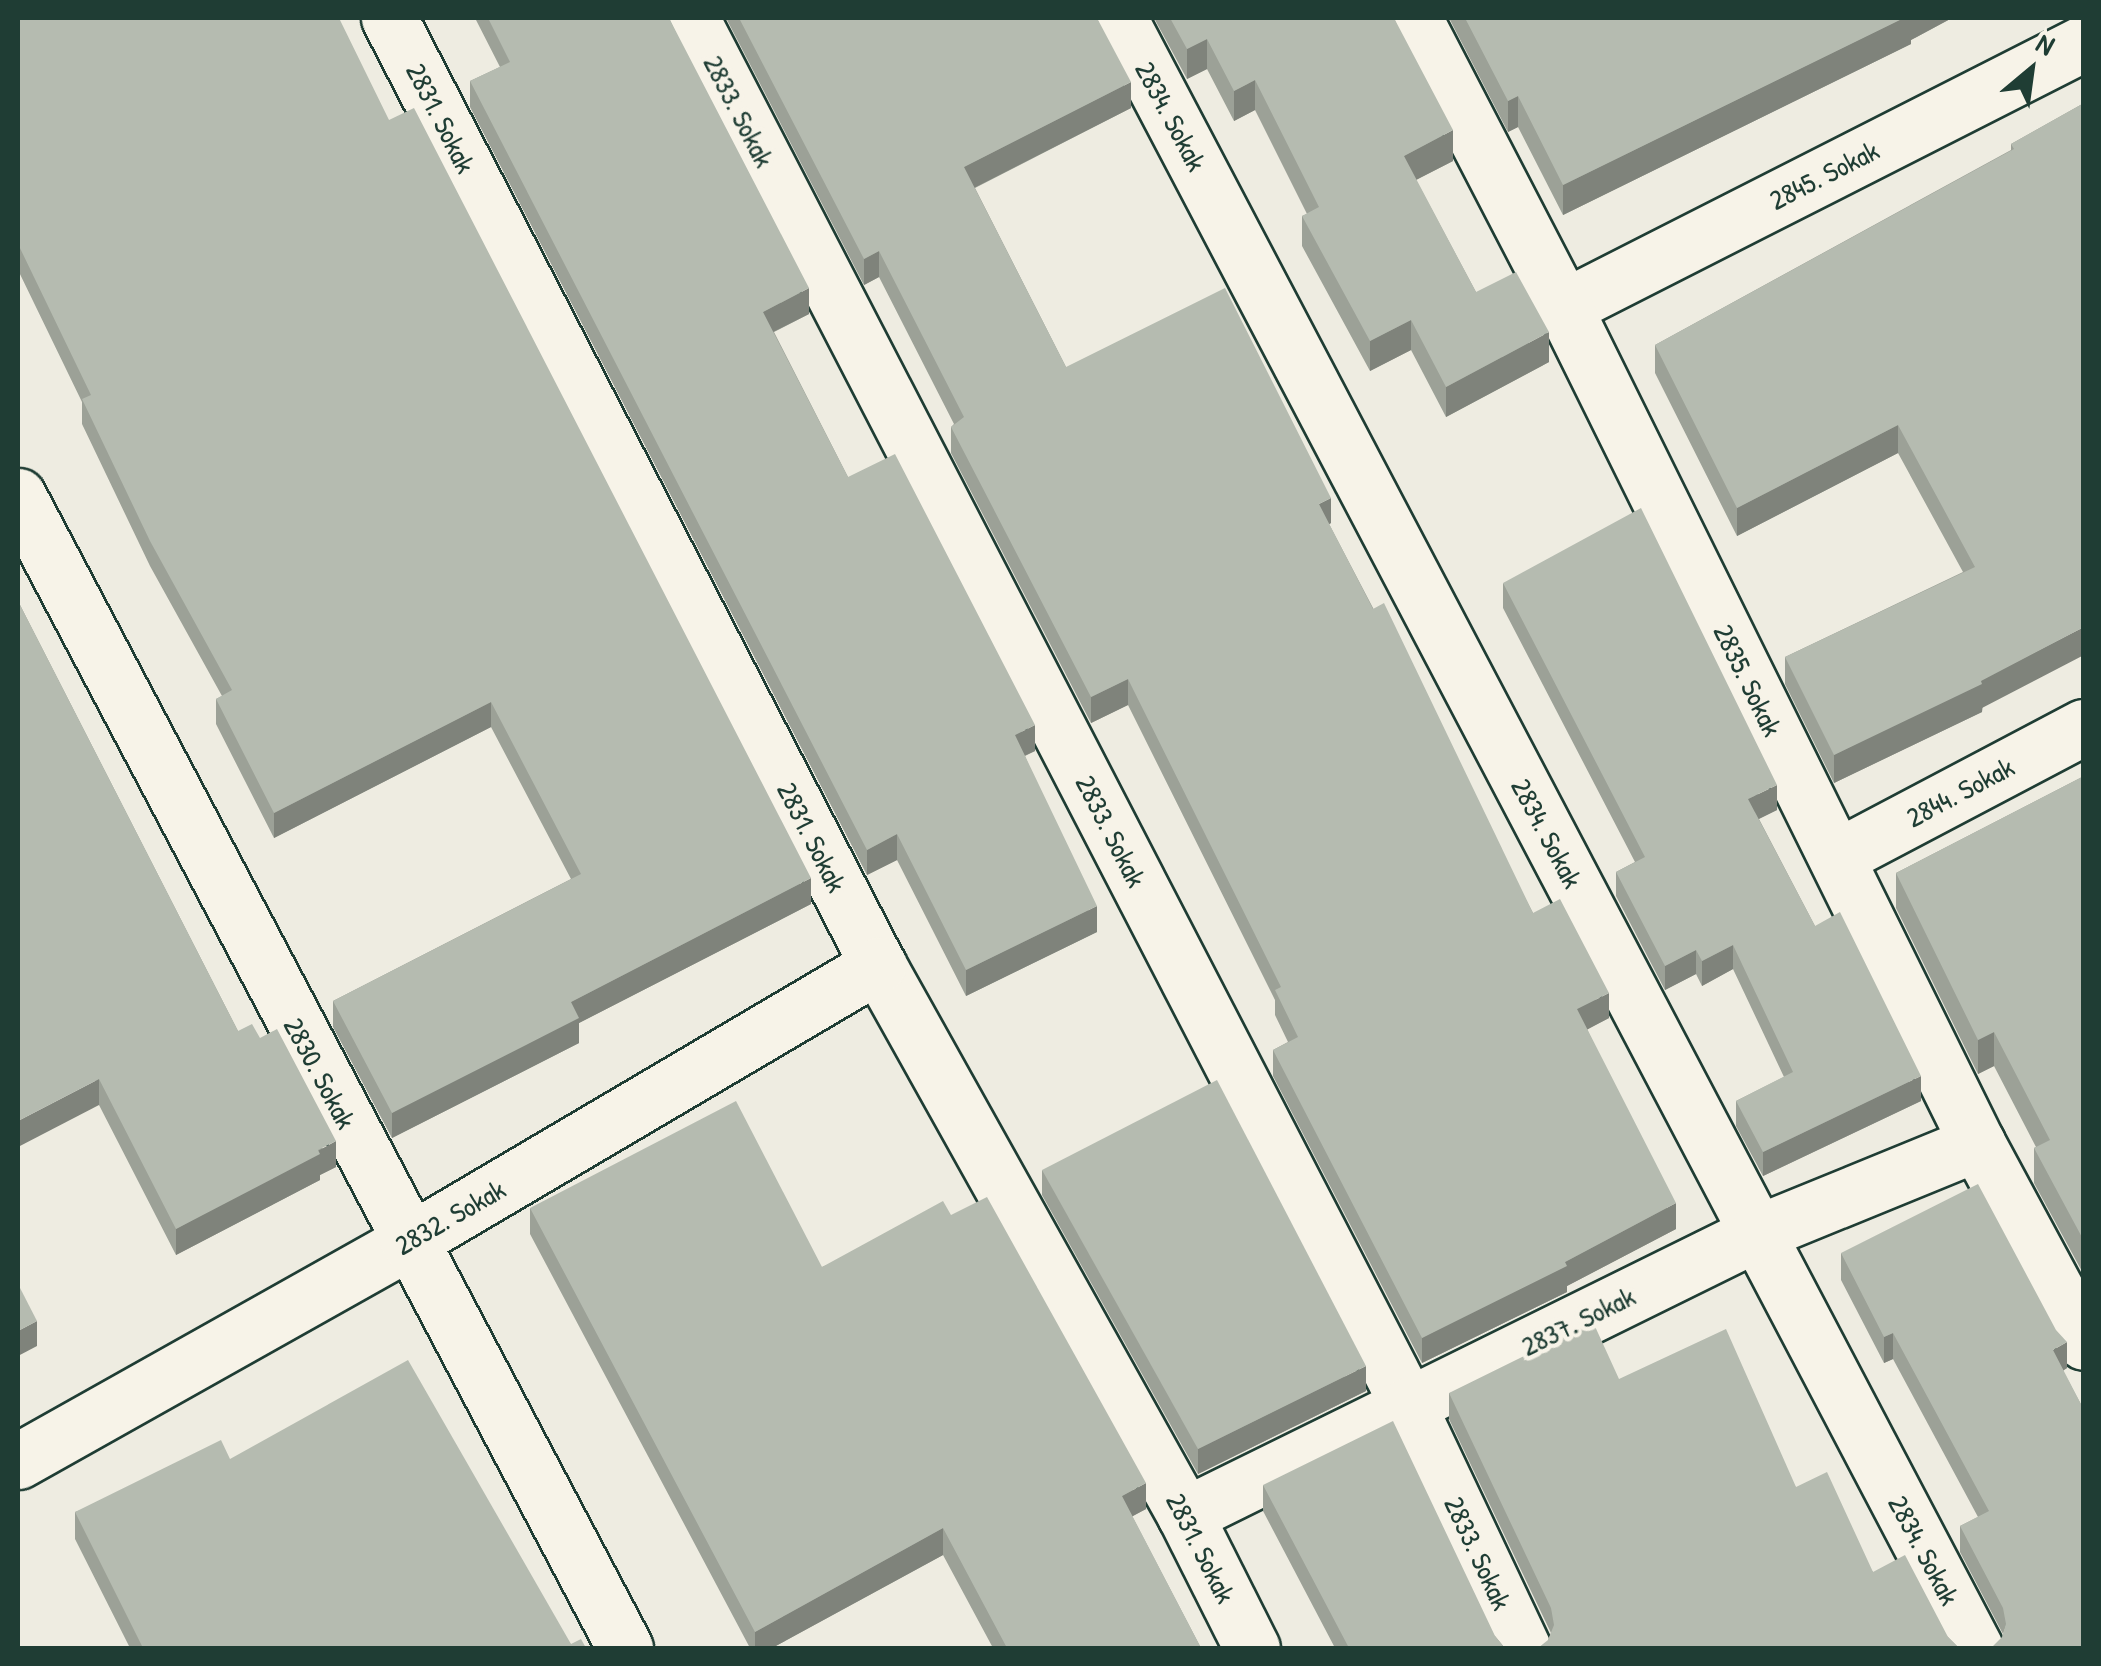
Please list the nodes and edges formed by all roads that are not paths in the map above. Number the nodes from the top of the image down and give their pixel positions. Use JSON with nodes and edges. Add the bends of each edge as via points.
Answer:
{"nodes":[{"id":1,"x":389,"y":18,"type":"edge"},
{"id":2,"x":690,"y":18,"type":"edge"},
{"id":3,"x":1119,"y":18,"type":"edge"},
{"id":4,"x":1414,"y":18,"type":"edge"},
{"id":5,"x":2084,"y":43,"type":"edge"},
{"id":6,"x":1564,"y":307,"type":"junction"},
{"id":7,"x":18,"y":496,"type":"edge"},
{"id":8,"x":2084,"y":727,"type":"edge"},
{"id":9,"x":1836,"y":857,"type":"junction"},
{"id":10,"x":878,"y":965,"type":"junction"},
{"id":11,"x":1978,"y":1143,"type":"junction"},
{"id":12,"x":1757,"y":1233,"type":"junction"},
{"id":13,"x":408,"y":1242,"type":"junction"},
{"id":14,"x":2084,"y":1342,"type":"edge"},
{"id":15,"x":1408,"y":1405,"type":"junction"},
{"id":16,"x":18,"y":1460,"type":"edge"},
{"id":17,"x":1185,"y":1514,"type":"junction"},
{"id":18,"x":625,"y":1648,"type":"edge"},
{"id":19,"x":1252,"y":1648,"type":"edge"},
{"id":20,"x":1522,"y":1648,"type":"edge"},
{"id":21,"x":1975,"y":1648,"type":"edge"}],
"edges":[{"from":1,"to":10,"type":"street","name":"2831. Sokak"},
{"from":2,"to":15,"type":"street","name":"2833. Sokak"},
{"from":3,"to":12,"type":"street","name":"2834. Sokak"},
{"from":4,"to":6,"type":"street","name":"2835. Sokak"},
{"from":5,"to":6,"type":"street","name":"2845. Sokak"},
{"from":6,"to":9,"type":"street","name":"2835. Sokak"},
{"from":7,"to":13,"type":"street","name":"2830. Sokak"},
{"from":8,"to":9,"type":"street","name":"2844. Sokak"},
{"from":9,"to":11,"type":"street","name":"2835. Sokak"},
{"from":10,"to":13,"type":"street","name":"2832. Sokak"},
{"from":10,"to":17,"type":"street","name":"2831. Sokak"},
{"from":11,"to":12,"type":"street","name":"2837. Sokak"},
{"from":11,"to":14,"type":"street","name":"2835. Sokak"},
{"from":12,"to":15,"type":"street","name":"2837. Sokak"},
{"from":12,"to":21,"type":"street","name":"2834. Sokak"},
{"from":13,"to":16,"type":"street","name":"2832. Sokak"},
{"from":13,"to":18,"type":"street","name":"2830. Sokak"},
{"from":15,"to":17,"type":"street","name":"2837. Sokak"},
{"from":15,"to":20,"type":"street","name":"2833. Sokak"},
{"from":17,"to":19,"type":"street","name":"2831. Sokak"}]}
